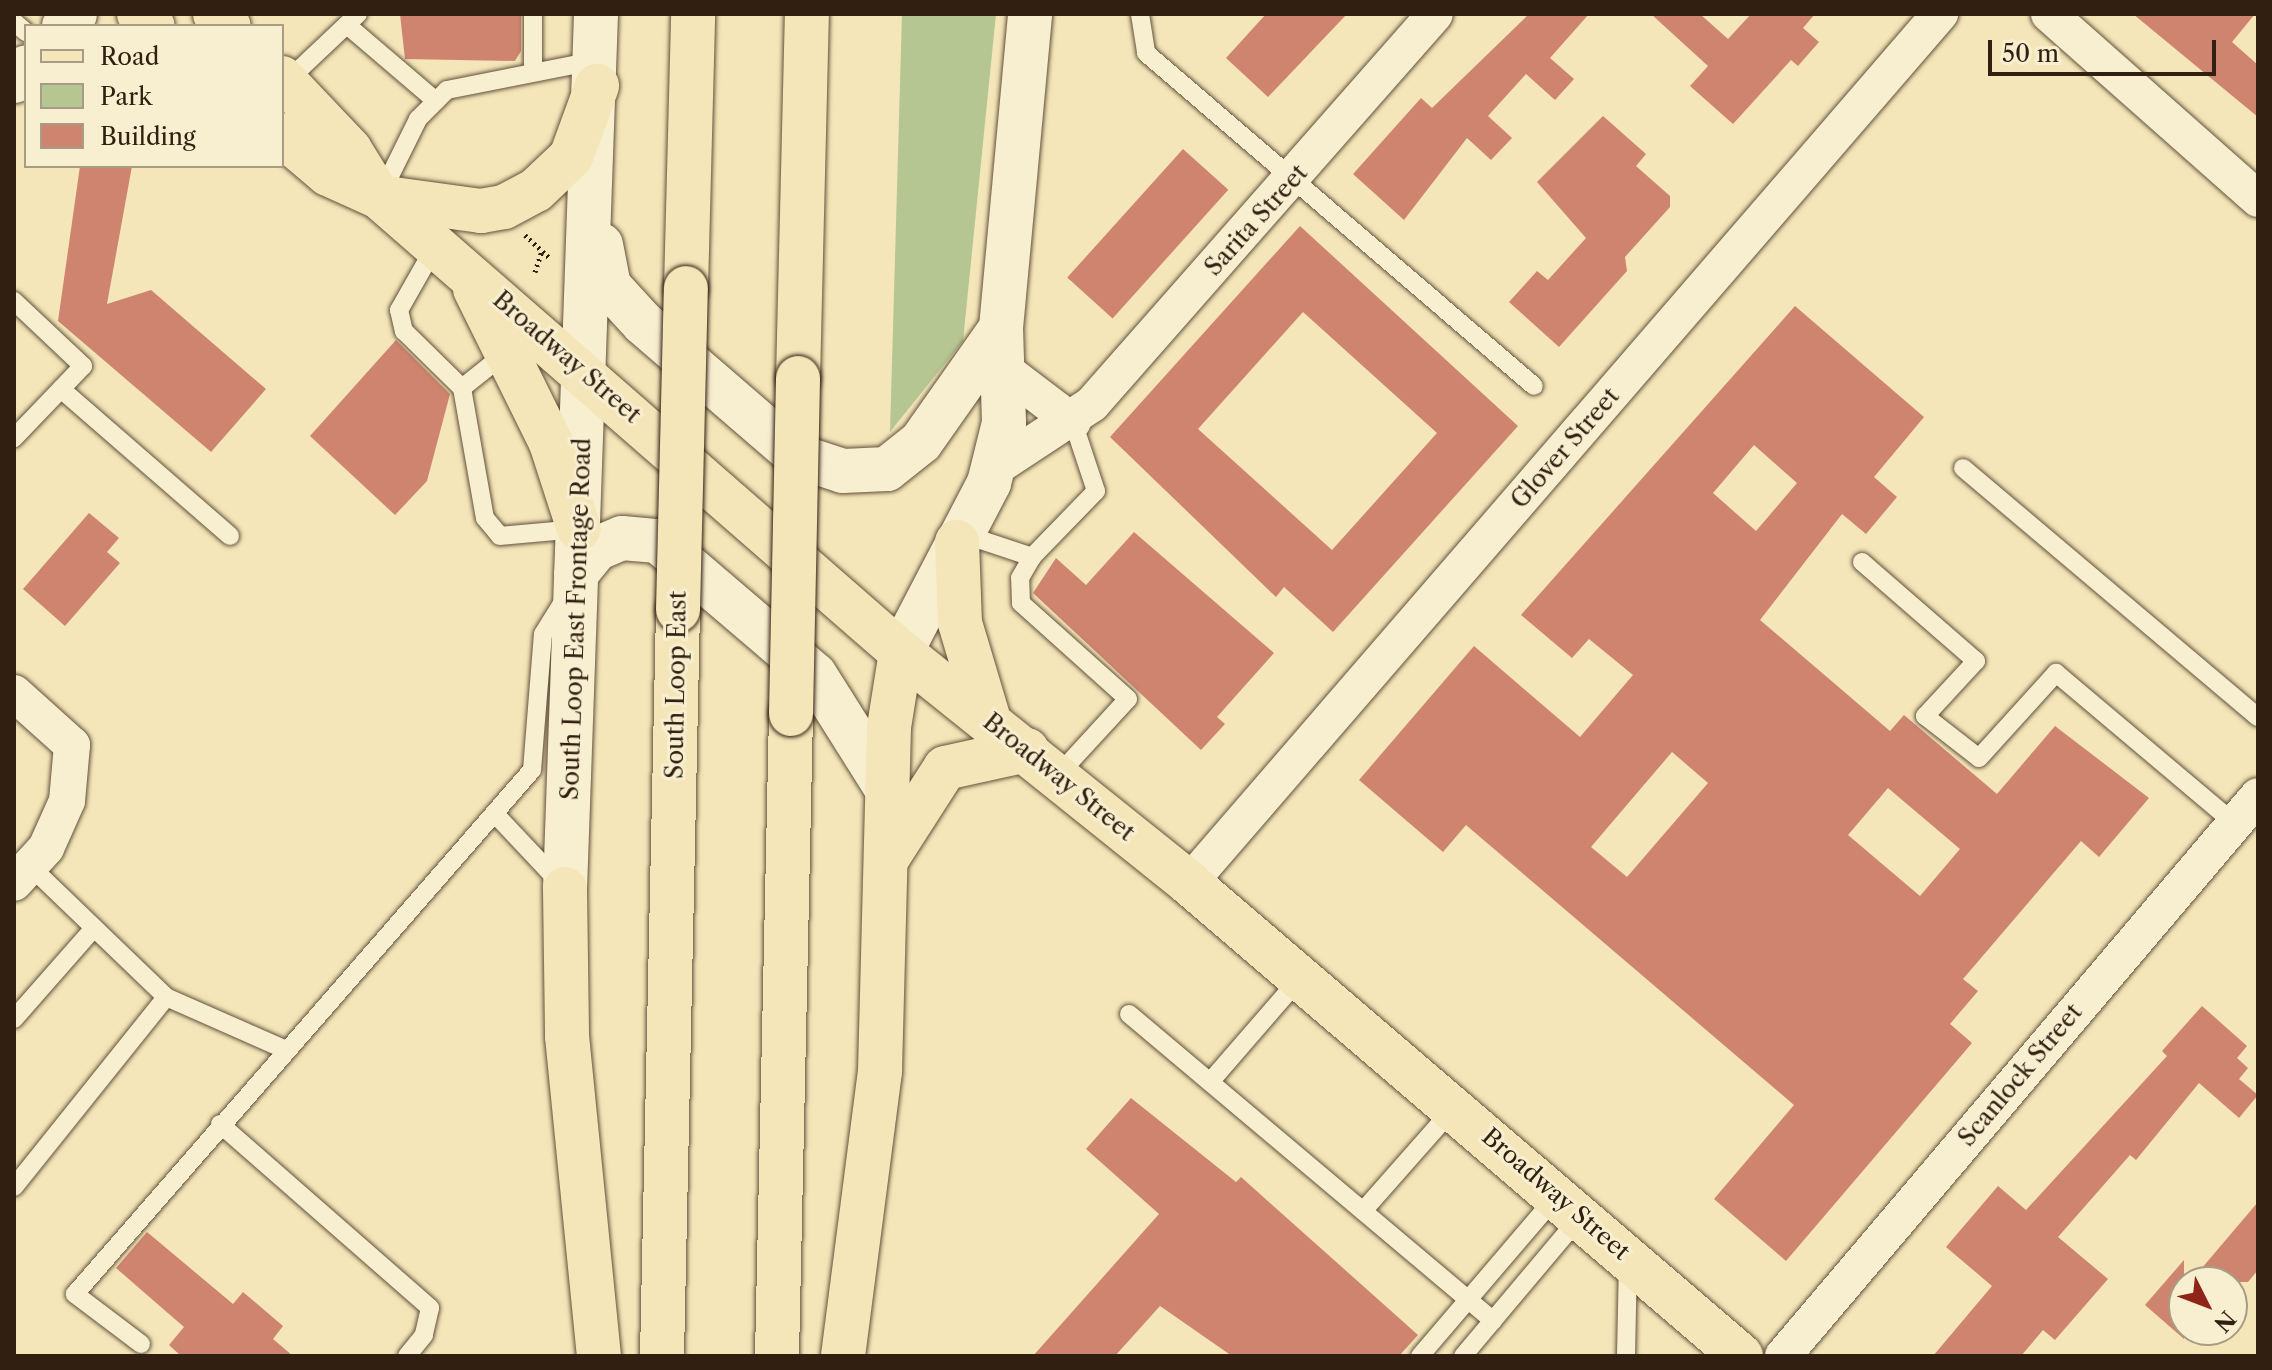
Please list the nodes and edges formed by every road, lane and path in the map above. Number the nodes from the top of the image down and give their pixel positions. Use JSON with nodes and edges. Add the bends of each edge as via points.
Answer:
{"nodes":[{"id":1,"x":533,"y":14,"type":"edge"},
{"id":2,"x":596,"y":14,"type":"edge"},
{"id":3,"x":693,"y":14,"type":"edge"},
{"id":4,"x":807,"y":14,"type":"edge"},
{"id":5,"x":1030,"y":14,"type":"edge"},
{"id":6,"x":1140,"y":14,"type":"edge"},
{"id":7,"x":1435,"y":14,"type":"edge"},
{"id":8,"x":1940,"y":14,"type":"edge"},
{"id":9,"x":2049,"y":14,"type":"edge"},
{"id":10,"x":353,"y":19,"type":"edge"},
{"id":11,"x":533,"y":71,"type":"junction"},
{"id":12,"x":597,"y":73,"type":"junction"},
{"id":13,"x":284,"y":80,"type":"edge"},
{"id":14,"x":436,"y":101,"type":"junction"},
{"id":15,"x":284,"y":137,"type":"edge"},
{"id":16,"x":1292,"y":179,"type":"junction"},
{"id":17,"x":379,"y":197,"type":"junction"},
{"id":18,"x":2258,"y":199,"type":"edge"},
{"id":19,"x":593,"y":207,"type":"junction"},
{"id":20,"x":521,"y":231,"type":"dead end"},
{"id":21,"x":542,"y":250,"type":"junction"},
{"id":22,"x":450,"y":257,"type":"junction"},
{"id":23,"x":563,"y":269,"type":"dead end"},
{"id":24,"x":535,"y":272,"type":"dead end"},
{"id":25,"x":14,"y":301,"type":"edge"},
{"id":26,"x":1002,"y":348,"type":"junction"},
{"id":27,"x":507,"y":352,"type":"junction"},
{"id":28,"x":588,"y":374,"type":"junction"},
{"id":29,"x":1534,"y":386,"type":"dead end"},
{"id":30,"x":462,"y":388,"type":"junction"},
{"id":31,"x":61,"y":389,"type":"junction"},
{"id":32,"x":1073,"y":422,"type":"junction"},
{"id":33,"x":14,"y":438,"type":"edge"},
{"id":34,"x":1963,"y":468,"type":"dead end"},
{"id":35,"x":992,"y":470,"type":"junction"},
{"id":36,"x":579,"y":529,"type":"junction"},
{"id":37,"x":230,"y":536,"type":"dead end"},
{"id":38,"x":959,"y":538,"type":"junction"},
{"id":39,"x":1032,"y":557,"type":"junction"},
{"id":40,"x":1862,"y":562,"type":"dead end"},
{"id":41,"x":576,"y":579,"type":"junction"},
{"id":42,"x":901,"y":652,"type":"junction"},
{"id":43,"x":14,"y":693,"type":"edge"},
{"id":44,"x":2258,"y":717,"type":"edge"},
{"id":45,"x":989,"y":720,"type":"junction"},
{"id":46,"x":1042,"y":762,"type":"junction"},
{"id":47,"x":888,"y":791,"type":"junction"},
{"id":48,"x":2258,"y":796,"type":"edge"},
{"id":49,"x":495,"y":814,"type":"junction"},
{"id":50,"x":2233,"y":822,"type":"junction"},
{"id":51,"x":886,"y":860,"type":"junction"},
{"id":52,"x":22,"y":874,"type":"edge"},
{"id":53,"x":1189,"y":883,"type":"junction"},
{"id":54,"x":565,"y":889,"type":"junction"},
{"id":55,"x":93,"y":929,"type":"junction"},
{"id":56,"x":1301,"y":977,"type":"junction"},
{"id":57,"x":166,"y":997,"type":"junction"},
{"id":58,"x":1129,"y":1014,"type":"dead end"},
{"id":59,"x":14,"y":1019,"type":"edge"},
{"id":60,"x":286,"y":1050,"type":"junction"},
{"id":61,"x":1210,"y":1082,"type":"junction"},
{"id":62,"x":1455,"y":1107,"type":"junction"},
{"id":63,"x":220,"y":1124,"type":"junction"},
{"id":64,"x":14,"y":1187,"type":"edge"},
{"id":65,"x":1570,"y":1205,"type":"junction"},
{"id":66,"x":1363,"y":1211,"type":"junction"},
{"id":67,"x":1628,"y":1257,"type":"junction"},
{"id":68,"x":1465,"y":1297,"type":"junction"},
{"id":69,"x":1493,"y":1321,"type":"junction"},
{"id":70,"x":141,"y":1344,"type":"dead end"},
{"id":71,"x":407,"y":1356,"type":"edge"},
{"id":72,"x":599,"y":1356,"type":"edge"},
{"id":73,"x":662,"y":1356,"type":"edge"},
{"id":74,"x":777,"y":1356,"type":"edge"},
{"id":75,"x":843,"y":1356,"type":"edge"},
{"id":76,"x":1420,"y":1356,"type":"edge"},
{"id":77,"x":1463,"y":1356,"type":"edge"},
{"id":78,"x":1626,"y":1356,"type":"edge"},
{"id":79,"x":1741,"y":1356,"type":"edge"},
{"id":80,"x":1783,"y":1356,"type":"edge"}],
"edges":[{"from":1,"to":11,"type":"lane"},
{"from":2,"to":12,"type":"main road","name":"South Loop East Frontage Road"},
{"from":3,"to":73,"type":"main road","name":"South Loop East","bridge":true},
{"from":4,"to":74,"type":"main road","bridge":true},
{"from":5,"to":26,"type":"main road"},
{"from":6,"to":16,"type":"lane","via":[[1146,53]]},
{"from":7,"to":16,"type":"street","name":"Sarita Street"},
{"from":8,"to":53,"type":"street","name":"Glover Street"},
{"from":9,"to":18,"type":"street"},
{"from":10,"to":13,"type":"lane"},
{"from":10,"to":14,"type":"lane"},
{"from":11,"to":12,"type":"lane"},
{"from":11,"to":14,"type":"lane","via":[[447,90]]},
{"from":12,"to":17,"type":"main road","via":[[571,157],[536,190],[504,207],[481,211]]},
{"from":12,"to":19,"type":"main road","name":"South Loop East Frontage Road"},
{"from":13,"to":17,"type":"main road","name":"Broadway Street","via":[[350,150]]},
{"from":14,"to":17,"type":"lane","via":[[418,119]]},
{"from":15,"to":17,"type":"main road","name":"Broadway Street","via":[[328,174]]},
{"from":16,"to":29,"type":"lane"},
{"from":16,"to":32,"type":"street","name":"Sarita Street"},
{"from":17,"to":22,"type":"main road","name":"Broadway Street"},
{"from":19,"to":26,"type":"main road","via":[[609,286],[643,323],[797,456],[843,471],[887,469],[921,442]]},
{"from":19,"to":28,"type":"main road","name":"South Loop East Frontage Road"},
{"from":20,"to":21,"type":"path"},
{"from":21,"to":23,"type":"path"},
{"from":21,"to":24,"type":"path"},
{"from":22,"to":27,"type":"main road"},
{"from":22,"to":28,"type":"main road","name":"Broadway Street"},
{"from":22,"to":30,"type":"lane","via":[[399,310],[404,331]]},
{"from":25,"to":31,"type":"lane","via":[[83,366]]},
{"from":26,"to":32,"type":"street"},
{"from":26,"to":35,"type":"main road","via":[[1004,423]]},
{"from":27,"to":30,"type":"lane"},
{"from":27,"to":36,"type":"main road","via":[[551,443]]},
{"from":28,"to":36,"type":"main road","name":"South Loop East Frontage Road"},
{"from":28,"to":42,"type":"main road","name":"Broadway Street"},
{"from":30,"to":36,"type":"lane","via":[[468,451],[493,532]]},
{"from":31,"to":33,"type":"lane"},
{"from":31,"to":37,"type":"lane"},
{"from":32,"to":35,"type":"street","name":"Sarita Street"},
{"from":32,"to":39,"type":"lane","via":[[1096,491]]},
{"from":34,"to":44,"type":"lane"},
{"from":35,"to":38,"type":"main road"},
{"from":36,"to":41,"type":"main road","name":"South Loop East Frontage Road"},
{"from":38,"to":39,"type":"lane"},
{"from":38,"to":42,"type":"main road"},
{"from":38,"to":45,"type":"main road","via":[[960,623]]},
{"from":39,"to":46,"type":"lane","via":[[1020,578],[1021,603],[1128,699]]},
{"from":40,"to":50,"type":"lane","via":[[1976,661],[1925,716],[1979,758],[2056,673]]},
{"from":41,"to":47,"type":"main road","via":[[596,549],[622,538],[658,541],[815,675]]},
{"from":41,"to":49,"type":"lane","via":[[543,634],[532,770]]},
{"from":41,"to":54,"type":"main road","name":"South Loop East Frontage Road"},
{"from":42,"to":45,"type":"main road","name":"Broadway Street"},
{"from":42,"to":47,"type":"main road"},
{"from":43,"to":52,"type":"street","via":[[72,745],[67,801]]},
{"from":45,"to":46,"type":"main road","name":"Broadway Street"},
{"from":46,"to":51,"type":"main road","via":[[945,768]]},
{"from":46,"to":53,"type":"main road","name":"Broadway Street"},
{"from":47,"to":51,"type":"main road"},
{"from":48,"to":50,"type":"street","name":"Scanlock Street"},
{"from":49,"to":54,"type":"lane"},
{"from":49,"to":60,"type":"lane"},
{"from":50,"to":80,"type":"street","name":"Scanlock Street"},
{"from":51,"to":75,"type":"main road","via":[[880,1071]]},
{"from":52,"to":55,"type":"lane"},
{"from":53,"to":56,"type":"main road","name":"Broadway Street"},
{"from":54,"to":72,"type":"main road","via":[[567,1036]]},
{"from":55,"to":57,"type":"lane"},
{"from":55,"to":59,"type":"lane"},
{"from":56,"to":61,"type":"lane"},
{"from":56,"to":62,"type":"main road","name":"Broadway Street"},
{"from":57,"to":60,"type":"lane"},
{"from":57,"to":64,"type":"lane"},
{"from":58,"to":61,"type":"lane"},
{"from":60,"to":63,"type":"lane"},
{"from":61,"to":66,"type":"lane"},
{"from":62,"to":65,"type":"main road","name":"Broadway Street"},
{"from":62,"to":66,"type":"lane"},
{"from":63,"to":70,"type":"lane","via":[[75,1294]]},
{"from":63,"to":71,"type":"lane","via":[[430,1308],[424,1335]]},
{"from":65,"to":67,"type":"main road","name":"Broadway Street"},
{"from":65,"to":68,"type":"lane"},
{"from":65,"to":69,"type":"lane"},
{"from":66,"to":68,"type":"lane"},
{"from":67,"to":78,"type":"lane"},
{"from":67,"to":79,"type":"main road","name":"Broadway Street"},
{"from":68,"to":69,"type":"lane"},
{"from":68,"to":76,"type":"lane"},
{"from":69,"to":77,"type":"lane"}]}
